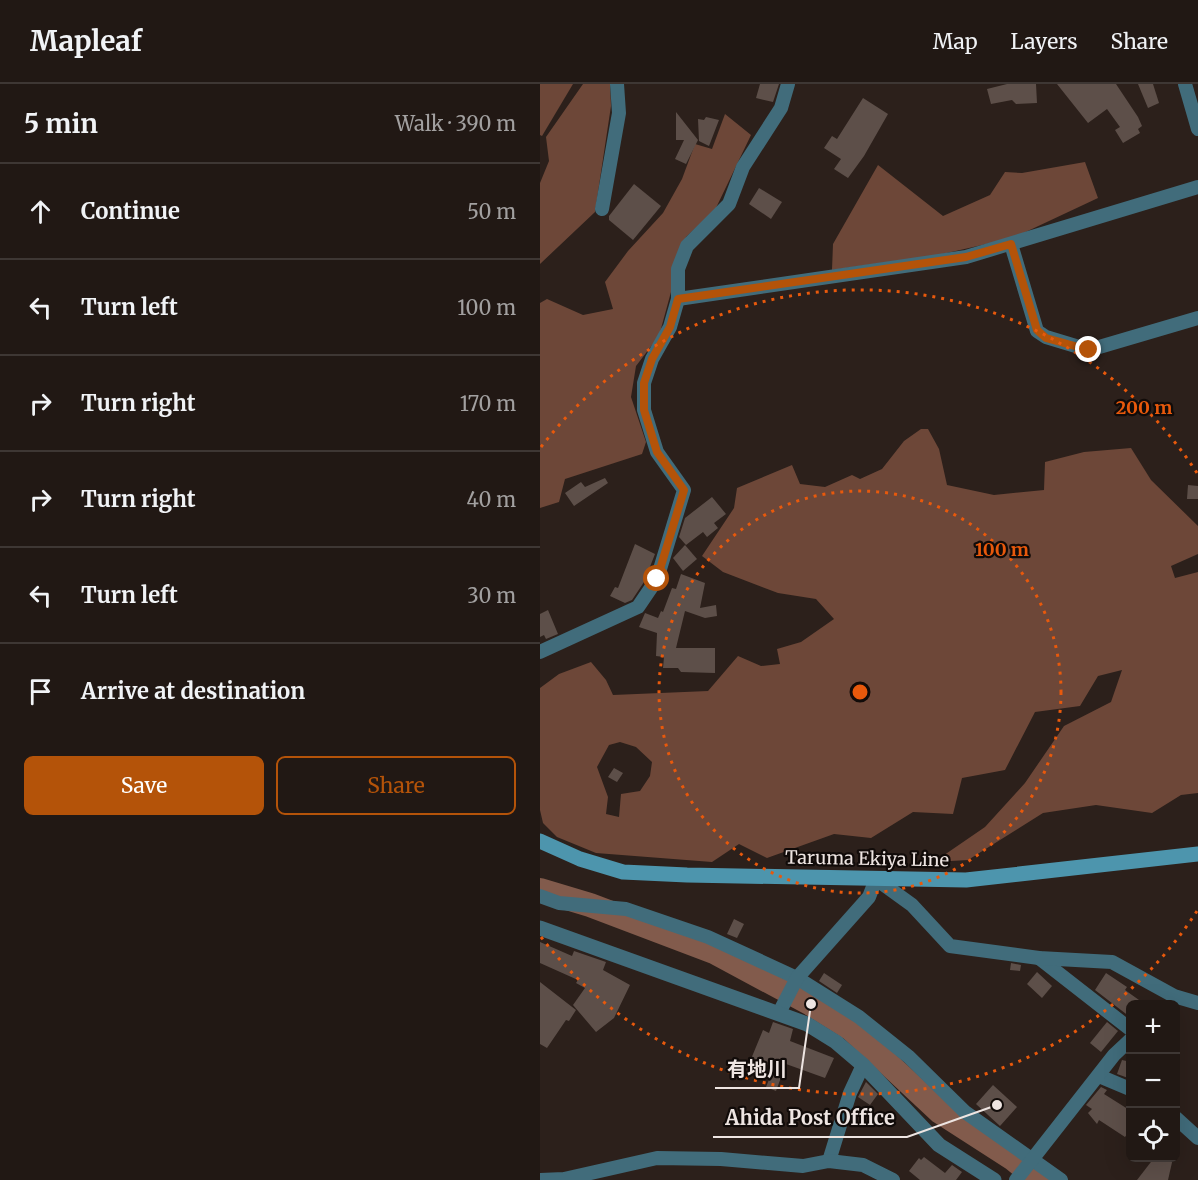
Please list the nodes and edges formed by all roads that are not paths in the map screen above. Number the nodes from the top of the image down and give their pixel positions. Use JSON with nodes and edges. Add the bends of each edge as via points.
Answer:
{"nodes":[{"id":1,"x":617,"y":84,"type":"edge"},
{"id":2,"x":788,"y":84,"type":"edge"},
{"id":3,"x":1185,"y":84,"type":"edge"},
{"id":4,"x":1198,"y":129,"type":"edge"},
{"id":5,"x":1198,"y":187,"type":"edge"},
{"id":6,"x":602,"y":209,"type":"dead end"},
{"id":7,"x":1011,"y":244,"type":"junction"},
{"id":8,"x":678,"y":299,"type":"junction"},
{"id":9,"x":1198,"y":318,"type":"edge"},
{"id":10,"x":540,"y":652,"type":"edge"},
{"id":11,"x":540,"y":841,"type":"edge"},
{"id":12,"x":1198,"y":854,"type":"edge"},
{"id":13,"x":876,"y":879,"type":"junction"},
{"id":14,"x":540,"y":897,"type":"edge"},
{"id":15,"x":540,"y":928,"type":"edge"},
{"id":16,"x":1039,"y":958,"type":"junction"},
{"id":17,"x":797,"y":978,"type":"junction"},
{"id":18,"x":1171,"y":1000,"type":"edge"},
{"id":19,"x":1180,"y":1001,"type":"edge"},
{"id":20,"x":1198,"y":1003,"type":"edge"},
{"id":21,"x":778,"y":1013,"type":"junction"},
{"id":22,"x":1126,"y":1025,"type":"edge"},
{"id":23,"x":1126,"y":1044,"type":"edge"},
{"id":24,"x":863,"y":1065,"type":"junction"},
{"id":25,"x":1099,"y":1076,"type":"junction"},
{"id":26,"x":1126,"y":1087,"type":"edge"},
{"id":27,"x":1180,"y":1122,"type":"edge"},
{"id":28,"x":1198,"y":1138,"type":"edge"},
{"id":29,"x":1031,"y":1157,"type":"junction"},
{"id":30,"x":829,"y":1161,"type":"junction"},
{"id":31,"x":540,"y":1180,"type":"edge"},
{"id":32,"x":893,"y":1180,"type":"edge"},
{"id":33,"x":994,"y":1180,"type":"edge"},
{"id":34,"x":1016,"y":1180,"type":"edge"},
{"id":35,"x":1061,"y":1180,"type":"edge"}],
"edges":[{"from":1,"to":6,"type":"street","via":[[619,113]]},
{"from":2,"to":8,"type":"street","via":[[781,108],[743,167],[729,204],[687,246],[678,268]]},
{"from":3,"to":4,"type":"street"},
{"from":5,"to":7,"type":"street"},
{"from":7,"to":8,"type":"street","via":[[966,257]]},
{"from":7,"to":9,"type":"street","via":[[1037,330],[1046,338],[1089,350]]},
{"from":8,"to":10,"type":"street","via":[[670,327],[644,383],[644,410],[657,452],[684,490],[657,579],[638,608]]},
{"from":11,"to":13,"type":"main road","name":"Taruma Ekiya Line","via":[[623,872]]},
{"from":12,"to":13,"type":"main road","name":"Taruma Ekiya Line","via":[[966,879]]},
{"from":13,"to":16,"type":"street","via":[[912,905],[950,946]]},
{"from":13,"to":17,"type":"street","via":[[869,897]]},
{"from":14,"to":17,"type":"street","via":[[559,903],[626,909],[708,936]]},
{"from":15,"to":21,"type":"street"},
{"from":16,"to":18,"type":"street","via":[[1112,962]]},
{"from":16,"to":22,"type":"street"},
{"from":17,"to":21,"type":"street"},
{"from":17,"to":29,"type":"street","via":[[859,1017],[909,1057],[965,1112]]},
{"from":19,"to":20,"type":"street"},
{"from":21,"to":24,"type":"street","via":[[807,1024]]},
{"from":23,"to":25,"type":"street"},
{"from":24,"to":30,"type":"street"},
{"from":24,"to":33,"type":"street","via":[[939,1145]]},
{"from":25,"to":26,"type":"street"},
{"from":25,"to":29,"type":"street"},
{"from":27,"to":28,"type":"street"},
{"from":29,"to":34,"type":"street"},
{"from":29,"to":35,"type":"street"},
{"from":30,"to":31,"type":"street","via":[[803,1167],[657,1158],[564,1179]]},
{"from":30,"to":32,"type":"street","via":[[863,1165]]}]}
